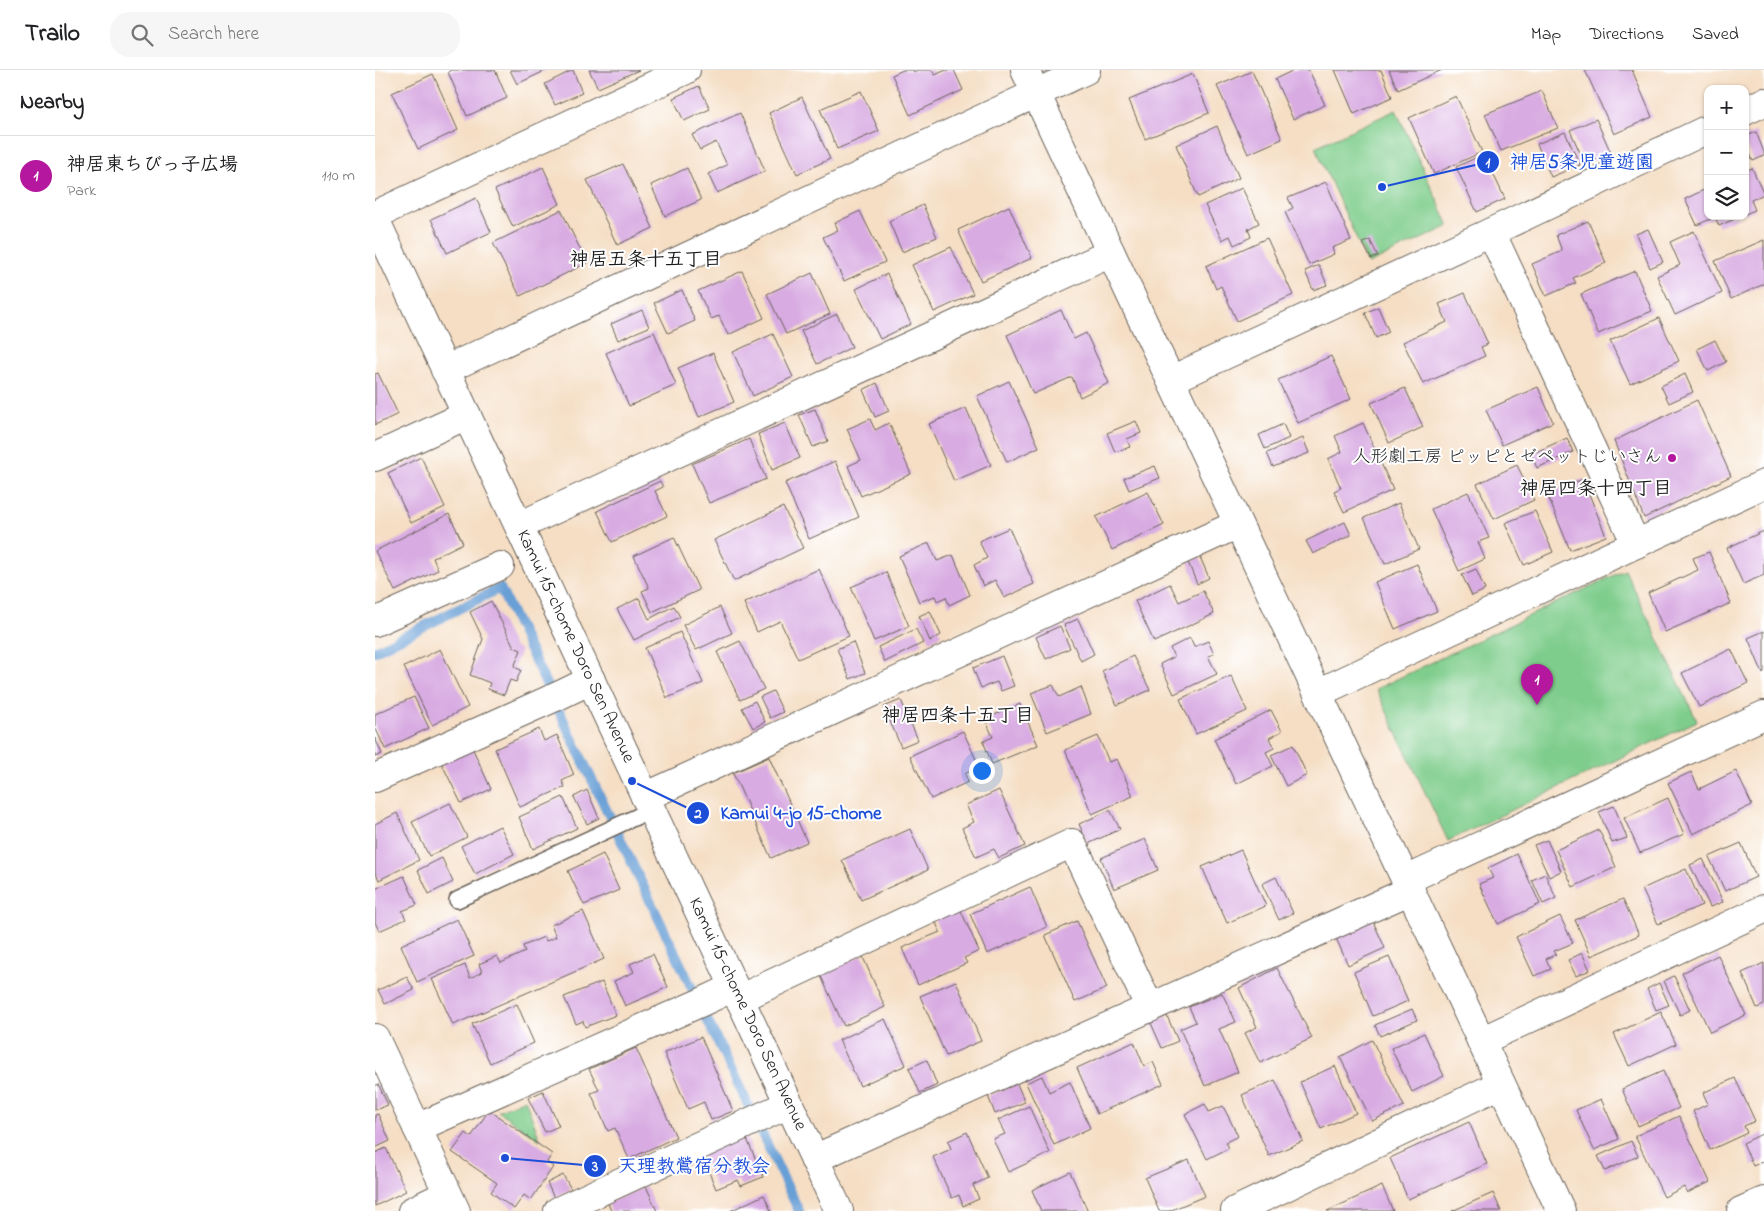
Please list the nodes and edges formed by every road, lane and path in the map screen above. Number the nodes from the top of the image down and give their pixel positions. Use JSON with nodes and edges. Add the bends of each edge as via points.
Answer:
{"nodes":[{"id":1,"x":686,"y":70,"type":"edge"},
{"id":2,"x":1086,"y":70,"type":"edge"},
{"id":3,"x":1031,"y":82,"type":"edge"},
{"id":4,"x":1764,"y":102,"type":"edge"},
{"id":5,"x":1749,"y":109,"type":"edge"},
{"id":6,"x":1706,"y":130,"type":"edge"},
{"id":7,"x":375,"y":215,"type":"edge"},
{"id":8,"x":375,"y":219,"type":"edge"},
{"id":9,"x":1491,"y":232,"type":"junction"},
{"id":10,"x":1111,"y":252,"type":"junction"},
{"id":11,"x":445,"y":370,"type":"junction"},
{"id":12,"x":1171,"y":380,"type":"junction"},
{"id":13,"x":467,"y":415,"type":"junction"},
{"id":14,"x":375,"y":457,"type":"edge"},
{"id":15,"x":1764,"y":484,"type":"edge"},
{"id":16,"x":1238,"y":524,"type":"junction"},
{"id":17,"x":519,"y":526,"type":"junction"},
{"id":18,"x":1636,"y":544,"type":"junction"},
{"id":19,"x":500,"y":566,"type":"dead end"},
{"id":20,"x":375,"y":622,"type":"edge"},
{"id":21,"x":591,"y":680,"type":"junction"},
{"id":22,"x":1318,"y":693,"type":"junction"},
{"id":23,"x":1764,"y":715,"type":"edge"},
{"id":24,"x":375,"y":778,"type":"edge"},
{"id":25,"x":648,"y":804,"type":"junction"},
{"id":26,"x":1408,"y":885,"type":"junction"},
{"id":27,"x":457,"y":900,"type":"dead end"},
{"id":28,"x":1764,"y":909,"type":"edge"},
{"id":29,"x":737,"y":993,"type":"junction"},
{"id":30,"x":1150,"y":1008,"type":"junction"},
{"id":31,"x":375,"y":1038,"type":"edge"},
{"id":32,"x":1481,"y":1041,"type":"junction"},
{"id":33,"x":1501,"y":1084,"type":"junction"},
{"id":34,"x":789,"y":1104,"type":"junction"},
{"id":35,"x":417,"y":1128,"type":"junction"},
{"id":36,"x":815,"y":1159,"type":"junction"},
{"id":37,"x":1764,"y":1201,"type":"edge"},
{"id":38,"x":451,"y":1203,"type":"edge"},
{"id":39,"x":412,"y":1211,"type":"edge"},
{"id":40,"x":558,"y":1211,"type":"edge"},
{"id":41,"x":839,"y":1211,"type":"edge"},
{"id":42,"x":1235,"y":1211,"type":"edge"},
{"id":43,"x":1561,"y":1211,"type":"edge"},
{"id":44,"x":1741,"y":1211,"type":"edge"}],
"edges":[{"from":1,"to":7,"type":"street"},
{"from":2,"to":3,"type":"street"},
{"from":3,"to":10,"type":"street"},
{"from":3,"to":11,"type":"street"},
{"from":4,"to":5,"type":"street"},
{"from":6,"to":9,"type":"street"},
{"from":8,"to":11,"type":"street","name":"Kamui 15-chome Doro Sen Avenue"},
{"from":9,"to":12,"type":"street"},
{"from":9,"to":18,"type":"street"},
{"from":10,"to":12,"type":"street"},
{"from":10,"to":17,"type":"street"},
{"from":11,"to":13,"type":"street","name":"Kamui 15-chome Doro Sen Avenue"},
{"from":12,"to":16,"type":"street"},
{"from":13,"to":14,"type":"street"},
{"from":13,"to":17,"type":"street","name":"Kamui 15-chome Doro Sen Avenue"},
{"from":15,"to":18,"type":"street"},
{"from":16,"to":22,"type":"street"},
{"from":16,"to":25,"type":"street"},
{"from":17,"to":21,"type":"street","name":"Kamui 15-chome Doro Sen Avenue"},
{"from":18,"to":22,"type":"street"},
{"from":19,"to":20,"type":"street"},
{"from":21,"to":24,"type":"street"},
{"from":21,"to":25,"type":"street","name":"Kamui 15-chome Doro Sen Avenue"},
{"from":22,"to":26,"type":"street"},
{"from":23,"to":26,"type":"street"},
{"from":25,"to":27,"type":"lane"},
{"from":25,"to":29,"type":"street","name":"Kamui 15-chome Doro Sen Avenue"},
{"from":26,"to":30,"type":"street"},
{"from":26,"to":32,"type":"street"},
{"from":28,"to":32,"type":"street"},
{"from":29,"to":30,"type":"street","via":[[1072,843]]},
{"from":29,"to":34,"type":"street","name":"Kamui 15-chome Doro Sen Avenue"},
{"from":29,"to":35,"type":"street","via":[[702,1002]]},
{"from":30,"to":36,"type":"street"},
{"from":31,"to":35,"type":"street"},
{"from":32,"to":33,"type":"street"},
{"from":33,"to":42,"type":"street"},
{"from":33,"to":43,"type":"street"},
{"from":34,"to":36,"type":"street","name":"Kamui 15-chome Doro Sen Avenue"},
{"from":34,"to":40,"type":"street"},
{"from":35,"to":38,"type":"street"},
{"from":36,"to":41,"type":"street","name":"Kamui 15-chome Doro Sen Avenue"},
{"from":37,"to":44,"type":"street"},
{"from":38,"to":39,"type":"street"}]}
